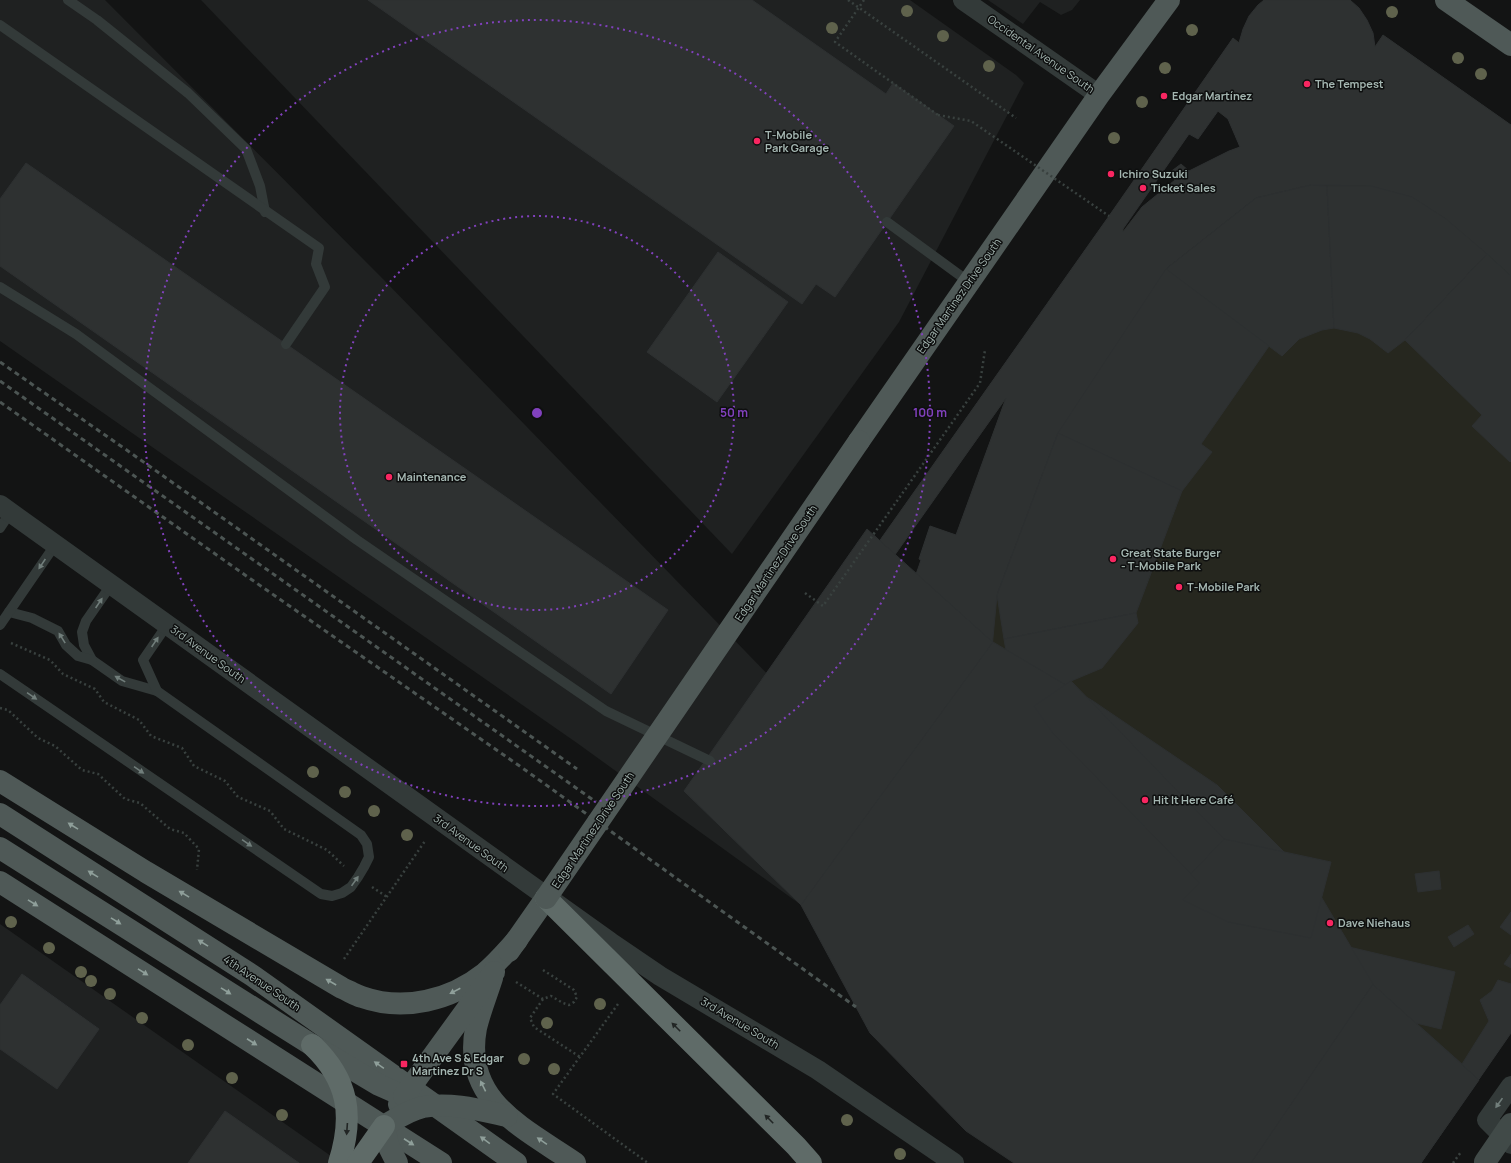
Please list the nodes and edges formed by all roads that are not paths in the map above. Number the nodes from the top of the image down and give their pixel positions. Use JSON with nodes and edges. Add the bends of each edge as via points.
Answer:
{"nodes":[{"id":1,"x":68,"y":0,"type":"edge"},
{"id":2,"x":963,"y":0,"type":"edge"},
{"id":3,"x":1169,"y":0,"type":"edge"},
{"id":4,"x":1446,"y":0,"type":"edge"},
{"id":5,"x":0,"y":25,"type":"edge"},
{"id":6,"x":1511,"y":45,"type":"edge"},
{"id":7,"x":1099,"y":95,"type":"junction"},
{"id":8,"x":265,"y":212,"type":"junction"},
{"id":9,"x":887,"y":222,"type":"dead end"},
{"id":10,"x":969,"y":282,"type":"junction"},
{"id":11,"x":0,"y":286,"type":"edge"},
{"id":12,"x":286,"y":344,"type":"dead end"},
{"id":13,"x":3,"y":515,"type":"edge"},
{"id":14,"x":55,"y":545,"type":"junction"},
{"id":15,"x":111,"y":585,"type":"junction"},
{"id":16,"x":9,"y":612,"type":"junction"},
{"id":17,"x":0,"y":625,"type":"edge"},
{"id":18,"x":167,"y":625,"type":"junction"},
{"id":19,"x":92,"y":660,"type":"junction"},
{"id":20,"x":0,"y":674,"type":"edge"},
{"id":21,"x":157,"y":691,"type":"junction"},
{"id":22,"x":710,"y":761,"type":"dead end"},
{"id":23,"x":0,"y":781,"type":"edge"},
{"id":24,"x":0,"y":814,"type":"edge"},
{"id":25,"x":0,"y":848,"type":"edge"},
{"id":26,"x":1,"y":884,"type":"edge"},
{"id":27,"x":546,"y":898,"type":"junction"},
{"id":28,"x":517,"y":940,"type":"junction"},
{"id":29,"x":503,"y":975,"type":"junction"},
{"id":30,"x":312,"y":1045,"type":"junction"},
{"id":31,"x":1511,"y":1086,"type":"edge"},
{"id":32,"x":404,"y":1096,"type":"junction"},
{"id":33,"x":507,"y":1116,"type":"junction"},
{"id":34,"x":1511,"y":1124,"type":"edge"},
{"id":35,"x":384,"y":1126,"type":"junction"},
{"id":36,"x":1511,"y":1144,"type":"edge"},
{"id":37,"x":1485,"y":1162,"type":"dead end"},
{"id":38,"x":339,"y":1163,"type":"edge"},
{"id":39,"x":358,"y":1163,"type":"edge"},
{"id":40,"x":397,"y":1163,"type":"edge"},
{"id":41,"x":441,"y":1163,"type":"edge"},
{"id":42,"x":516,"y":1163,"type":"edge"},
{"id":43,"x":575,"y":1163,"type":"edge"},
{"id":44,"x":811,"y":1163,"type":"edge"},
{"id":45,"x":954,"y":1163,"type":"edge"}],
"edges":[{"from":1,"to":8,"type":"lane","via":[[188,93],[246,149],[260,186]]},
{"from":2,"to":7,"type":"street","name":"Occidental Avenue South"},
{"from":3,"to":7,"type":"main road","name":"Edgar Martinez Drive South"},
{"from":4,"to":6,"type":"main road"},
{"from":5,"to":8,"type":"lane"},
{"from":7,"to":10,"type":"main road","name":"Edgar Martinez Drive South"},
{"from":8,"to":12,"type":"lane","via":[[319,248],[316,264],[325,286]]},
{"from":9,"to":10,"type":"lane"},
{"from":10,"to":27,"type":"main road","name":"Edgar Martinez Drive South","bridge":true},
{"from":11,"to":22,"type":"lane","via":[[76,334],[357,540],[606,711]]},
{"from":13,"to":14,"type":"street","name":"3rd Avenue South"},
{"from":14,"to":15,"type":"street","name":"3rd Avenue South"},
{"from":14,"to":16,"type":"lane","one_way":true},
{"from":15,"to":18,"type":"street","name":"3rd Avenue South"},
{"from":19,"to":15,"type":"lane","one_way":true,"via":[[84,645],[82,632],[86,621]]},
{"from":16,"to":17,"type":"lane"},
{"from":19,"to":16,"type":"lane","one_way":true,"via":[[78,656],[66,645],[58,631],[32,618]]},
{"from":21,"to":18,"type":"lane","one_way":true,"via":[[143,660]]},
{"from":18,"to":45,"type":"street","name":"3rd Avenue South","via":[[610,942],[660,976],[818,1070]]},
{"from":21,"to":19,"type":"lane","one_way":true,"via":[[122,681]]},
{"from":20,"to":21,"type":"lane","one_way":true,"via":[[321,894],[332,896],[351,887],[369,857],[367,844],[361,835]]},
{"from":28,"to":23,"type":"main road","one_way":true,"via":[[486,972],[449,995],[406,1004],[362,997],[342,988],[146,872]]},
{"from":42,"to":24,"type":"main road","name":"4th Avenue South","one_way":true,"via":[[253,976]]},
{"from":25,"to":30,"type":"main road","one_way":true},
{"from":26,"to":41,"type":"main road","one_way":true},
{"from":27,"to":28,"type":"main road","name":"Edgar Martinez Drive South"},
{"from":44,"to":27,"type":"highway","one_way":true},
{"from":28,"to":29,"type":"main road","name":"Edgar Martinez Drive South"},
{"from":29,"to":32,"type":"main road","name":"Edgar Martinez Drive South","bridge":true},
{"from":33,"to":29,"type":"main road","one_way":true,"bridge":true,"via":[[486,1092],[476,1062],[476,1029]]},
{"from":30,"to":32,"type":"main road","bridge":true,"via":[[379,1085]]},
{"from":30,"to":38,"type":"highway","one_way":true,"bridge":true,"via":[[334,1072],[346,1105],[346,1140]]},
{"from":31,"to":36,"type":"street","one_way":true,"via":[[1487,1120]]},
{"from":32,"to":35,"type":"main road","name":"Edgar Martinez Drive South"},
{"from":33,"to":35,"type":"main road","bridge":true,"via":[[476,1109],[422,1107]]},
{"from":43,"to":33,"type":"main road","one_way":true},
{"from":34,"to":37,"type":"main road","bridge":true},
{"from":35,"to":39,"type":"highway","bridge":true},
{"from":35,"to":40,"type":"main road","bridge":true,"via":[[388,1145]]}]}
